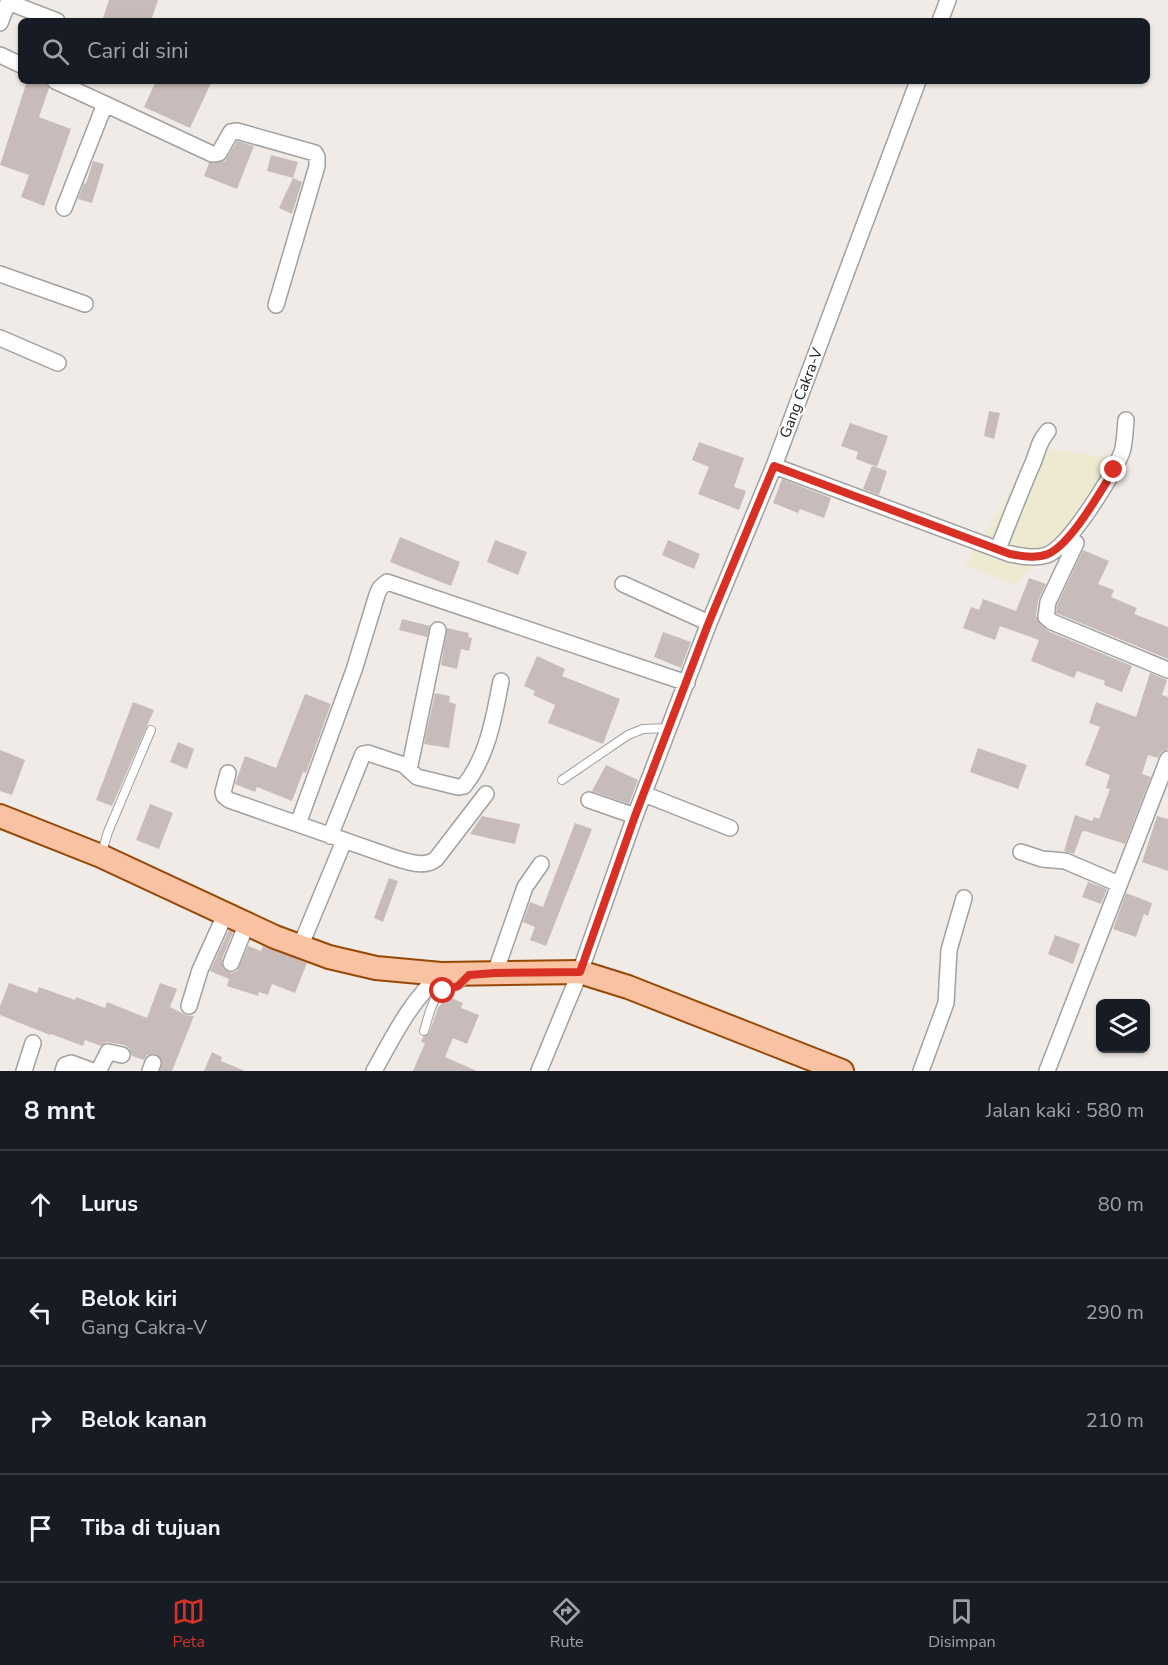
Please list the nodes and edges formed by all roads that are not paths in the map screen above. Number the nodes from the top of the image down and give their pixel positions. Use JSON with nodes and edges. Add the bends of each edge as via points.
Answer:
{"nodes":[{"id":1,"x":948,"y":0,"type":"edge"},
{"id":2,"x":9,"y":1,"type":"edge"},
{"id":3,"x":50,"y":18,"type":"edge"},
{"id":4,"x":941,"y":18,"type":"edge"},
{"id":5,"x":0,"y":23,"type":"edge"},
{"id":6,"x":0,"y":56,"type":"edge"},
{"id":7,"x":18,"y":64,"type":"edge"},
{"id":8,"x":62,"y":84,"type":"edge"},
{"id":9,"x":917,"y":84,"type":"edge"},
{"id":10,"x":105,"y":104,"type":"junction"},
{"id":11,"x":64,"y":208,"type":"dead end"},
{"id":12,"x":0,"y":274,"type":"edge"},
{"id":13,"x":86,"y":304,"type":"dead end"},
{"id":14,"x":276,"y":305,"type":"dead end"},
{"id":15,"x":0,"y":338,"type":"edge"},
{"id":16,"x":58,"y":363,"type":"dead end"},
{"id":17,"x":1126,"y":420,"type":"dead end"},
{"id":18,"x":1048,"y":431,"type":"dead end"},
{"id":19,"x":774,"y":466,"type":"junction"},
{"id":20,"x":1076,"y":543,"type":"dead end"},
{"id":21,"x":998,"y":549,"type":"junction"},
{"id":22,"x":623,"y":584,"type":"dead end"},
{"id":23,"x":709,"y":622,"type":"junction"},
{"id":24,"x":438,"y":630,"type":"dead end"},
{"id":25,"x":1168,"y":670,"type":"edge"},
{"id":26,"x":501,"y":681,"type":"dead end"},
{"id":27,"x":687,"y":683,"type":"junction"},
{"id":28,"x":669,"y":728,"type":"junction"},
{"id":29,"x":151,"y":730,"type":"dead end"},
{"id":30,"x":1168,"y":759,"type":"edge"},
{"id":31,"x":409,"y":770,"type":"junction"},
{"id":32,"x":228,"y":773,"type":"dead end"},
{"id":33,"x":562,"y":780,"type":"dead end"},
{"id":34,"x":486,"y":794,"type":"dead end"},
{"id":35,"x":644,"y":794,"type":"junction"},
{"id":36,"x":589,"y":800,"type":"dead end"},
{"id":37,"x":0,"y":816,"type":"edge"},
{"id":38,"x":635,"y":816,"type":"junction"},
{"id":39,"x":298,"y":824,"type":"junction"},
{"id":40,"x":730,"y":828,"type":"dead end"},
{"id":41,"x":337,"y":838,"type":"junction"},
{"id":42,"x":1021,"y":852,"type":"dead end"},
{"id":43,"x":101,"y":856,"type":"junction"},
{"id":44,"x":541,"y":864,"type":"dead end"},
{"id":45,"x":1119,"y":884,"type":"junction"},
{"id":46,"x":964,"y":898,"type":"dead end"},
{"id":47,"x":225,"y":915,"type":"junction"},
{"id":48,"x":247,"y":923,"type":"junction"},
{"id":49,"x":300,"y":947,"type":"junction"},
{"id":50,"x":231,"y":963,"type":"dead end"},
{"id":51,"x":580,"y":972,"type":"junction"},
{"id":52,"x":495,"y":973,"type":"junction"},
{"id":53,"x":441,"y":974,"type":"junction"},
{"id":54,"x":469,"y":975,"type":"junction"},
{"id":55,"x":189,"y":1006,"type":"dead end"},
{"id":56,"x":424,"y":1031,"type":"dead end"},
{"id":57,"x":33,"y":1043,"type":"dead end"},
{"id":58,"x":122,"y":1055,"type":"dead end"},
{"id":59,"x":24,"y":1071,"type":"edge"},
{"id":60,"x":63,"y":1071,"type":"edge"},
{"id":61,"x":94,"y":1071,"type":"edge"},
{"id":62,"x":374,"y":1071,"type":"edge"},
{"id":63,"x":539,"y":1071,"type":"edge"},
{"id":64,"x":842,"y":1071,"type":"edge"},
{"id":65,"x":921,"y":1071,"type":"edge"},
{"id":66,"x":1047,"y":1071,"type":"edge"}],
"edges":[{"from":1,"to":4,"type":"street"},
{"from":2,"to":3,"type":"street"},
{"from":2,"to":5,"type":"street"},
{"from":6,"to":7,"type":"street"},
{"from":8,"to":10,"type":"street"},
{"from":9,"to":19,"type":"street","name":"Gang Cakra-V"},
{"from":10,"to":11,"type":"street"},
{"from":10,"to":14,"type":"street","via":[[212,154],[219,153],[231,132],[237,131],[315,153],[317,166]]},
{"from":12,"to":13,"type":"street"},
{"from":15,"to":16,"type":"street"},
{"from":17,"to":21,"type":"street","via":[[1123,449],[1114,470],[1062,544],[1046,555],[1028,557]]},
{"from":18,"to":21,"type":"street","via":[[1040,439]]},
{"from":19,"to":21,"type":"street"},
{"from":19,"to":23,"type":"street","name":"Gang Cakra-V"},
{"from":20,"to":25,"type":"street","via":[[1048,602],[1046,616],[1052,622]]},
{"from":22,"to":23,"type":"street"},
{"from":23,"to":27,"type":"street","name":"Gang Cakra-V"},
{"from":24,"to":31,"type":"street"},
{"from":26,"to":31,"type":"street","via":[[486,746],[464,786],[417,777]]},
{"from":27,"to":28,"type":"street","name":"Gang Cakra-V"},
{"from":27,"to":39,"type":"street","via":[[387,582],[377,595]]},
{"from":28,"to":33,"type":"lane","via":[[643,729],[628,735]]},
{"from":28,"to":35,"type":"street","name":"Gang Cakra-V"},
{"from":29,"to":43,"type":"lane"},
{"from":30,"to":45,"type":"street"},
{"from":31,"to":41,"type":"street","via":[[404,765],[363,754]]},
{"from":32,"to":39,"type":"street","via":[[223,792],[229,800]]},
{"from":34,"to":41,"type":"street","via":[[430,863],[398,859]]},
{"from":35,"to":38,"type":"street","name":"Gang Cakra-V"},
{"from":35,"to":40,"type":"street"},
{"from":36,"to":38,"type":"street"},
{"from":37,"to":43,"type":"main road"},
{"from":38,"to":51,"type":"street","name":"Gang Cakra-V"},
{"from":39,"to":41,"type":"street"},
{"from":41,"to":49,"type":"street"},
{"from":42,"to":45,"type":"street","via":[[1065,861]]},
{"from":43,"to":47,"type":"main road"},
{"from":44,"to":52,"type":"street","via":[[525,887]]},
{"from":45,"to":66,"type":"street"},
{"from":46,"to":65,"type":"street","via":[[949,950],[946,1003]]},
{"from":47,"to":48,"type":"main road"},
{"from":47,"to":55,"type":"street","via":[[200,970]]},
{"from":48,"to":49,"type":"main road"},
{"from":48,"to":50,"type":"street"},
{"from":49,"to":53,"type":"main road","via":[[376,968]]},
{"from":51,"to":52,"type":"main road"},
{"from":51,"to":63,"type":"street","name":"Gang Cakra-V"},
{"from":51,"to":64,"type":"main road"},
{"from":52,"to":54,"type":"main road"},
{"from":53,"to":54,"type":"main road"},
{"from":53,"to":62,"type":"street","via":[[415,1003]]},
{"from":54,"to":56,"type":"lane","via":[[458,986],[439,994]]},
{"from":57,"to":59,"type":"street"},
{"from":58,"to":61,"type":"street","via":[[108,1052],[99,1070]]},
{"from":60,"to":61,"type":"street","via":[[71,1063]]}]}
